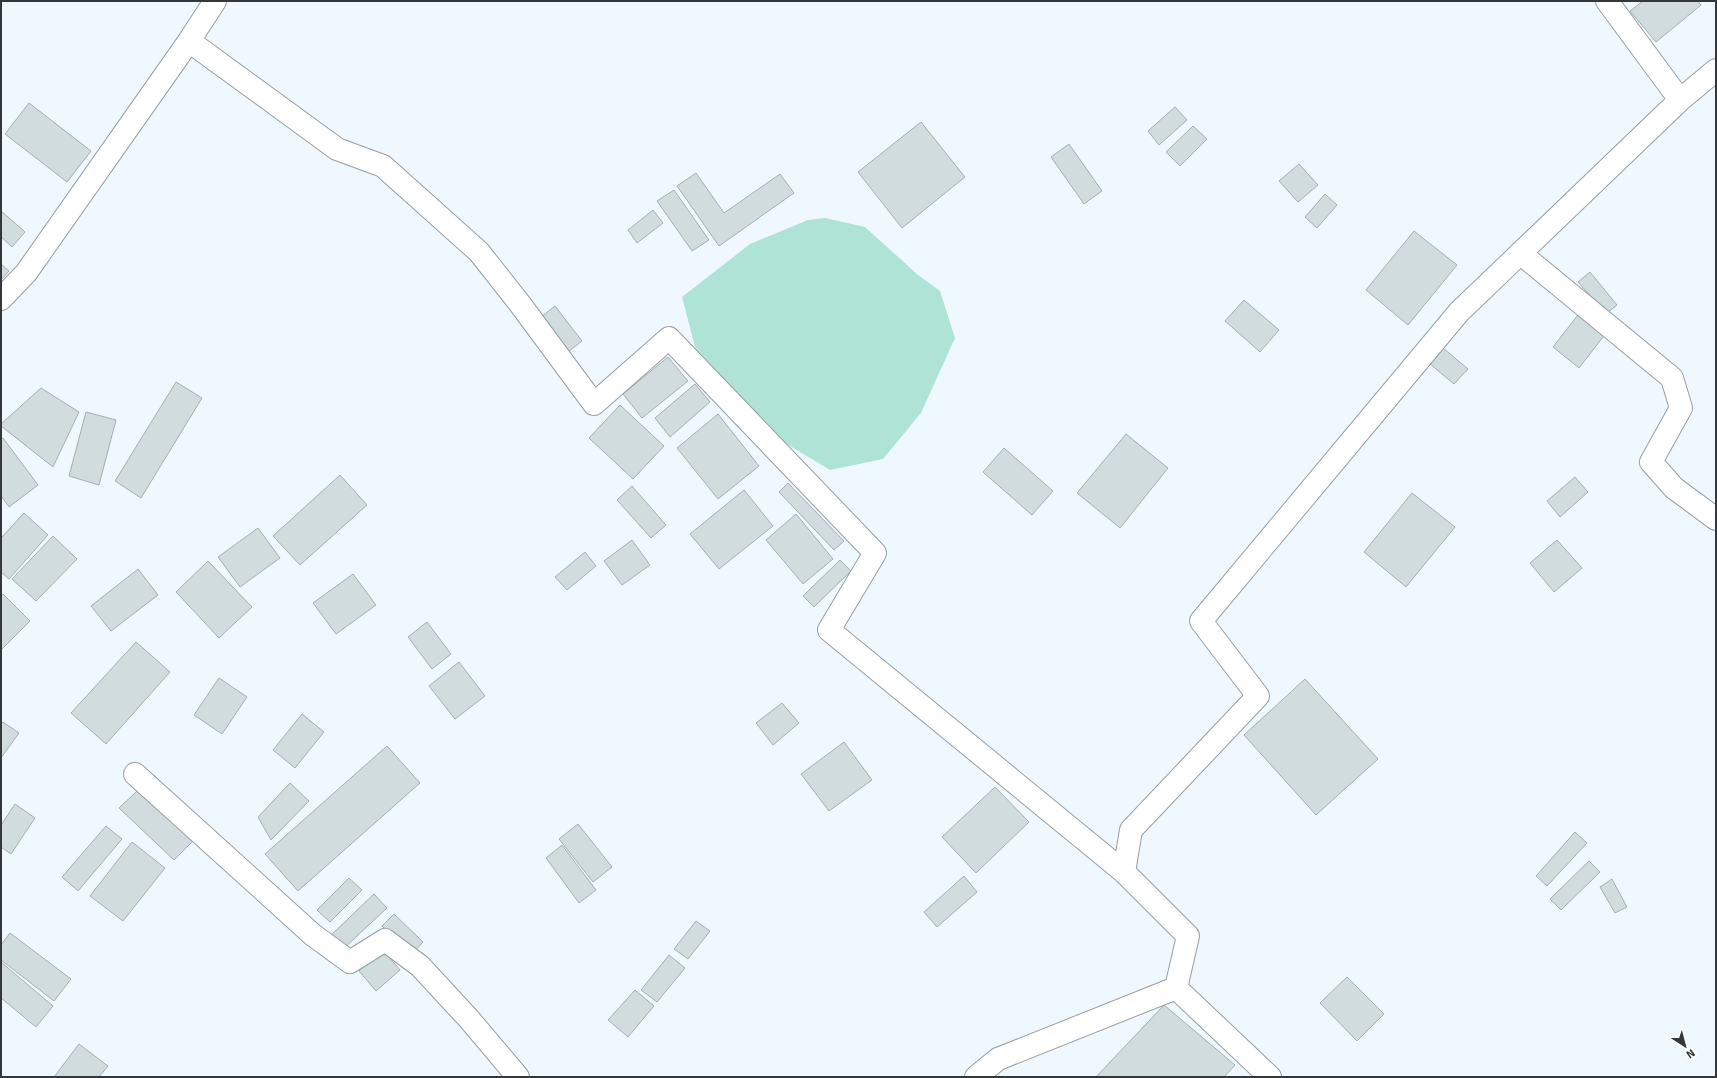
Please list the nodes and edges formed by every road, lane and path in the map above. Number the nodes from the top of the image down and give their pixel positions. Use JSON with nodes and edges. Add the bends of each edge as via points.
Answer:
{"nodes":[{"id":1,"x":215,"y":1,"type":"edge"},
{"id":2,"x":1607,"y":1,"type":"edge"},
{"id":3,"x":188,"y":41,"type":"junction"},
{"id":4,"x":1716,"y":70,"type":"edge"},
{"id":5,"x":1680,"y":100,"type":"junction"},
{"id":6,"x":1520,"y":253,"type":"junction"},
{"id":7,"x":1,"y":299,"type":"edge"},
{"id":8,"x":1716,"y":519,"type":"edge"},
{"id":9,"x":135,"y":774,"type":"dead end"},
{"id":10,"x":1124,"y":872,"type":"junction"},
{"id":11,"x":1176,"y":988,"type":"junction"},
{"id":12,"x":518,"y":1077,"type":"edge"},
{"id":13,"x":976,"y":1077,"type":"edge"},
{"id":14,"x":1270,"y":1077,"type":"edge"}],
"edges":[{"from":1,"to":3,"type":"street"},
{"from":2,"to":5,"type":"street"},
{"from":3,"to":7,"type":"street","via":[[26,273]]},
{"from":3,"to":10,"type":"street","via":[[337,149],[383,166],[479,252],[594,404],[669,338],[876,553],[829,630]]},
{"from":4,"to":5,"type":"street"},
{"from":5,"to":6,"type":"street"},
{"from":6,"to":8,"type":"street","via":[[1672,378],[1681,408],[1651,462],[1674,488]]},
{"from":6,"to":10,"type":"street","via":[[1460,312],[1201,621],[1258,696],[1131,830]]},
{"from":9,"to":12,"type":"street","via":[[313,935],[350,962],[385,940],[420,966]]},
{"from":10,"to":11,"type":"street","via":[[1188,936]]},
{"from":11,"to":13,"type":"street","via":[[998,1059]]},
{"from":11,"to":14,"type":"street"}]}
